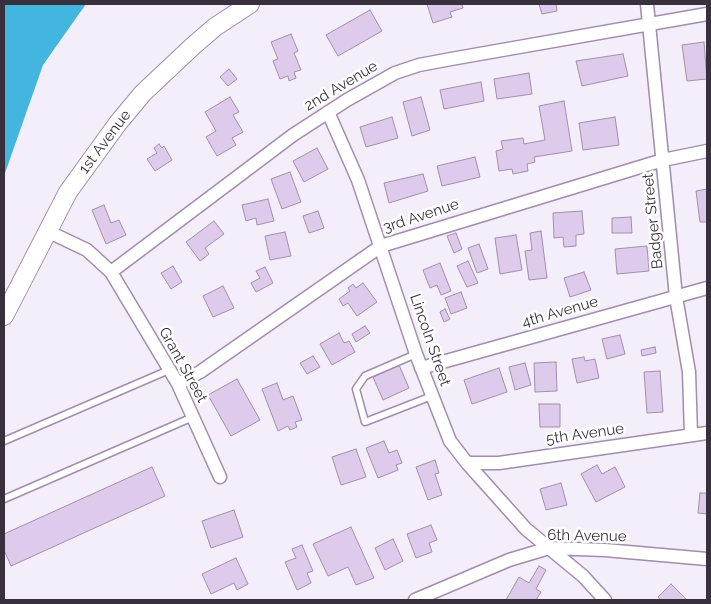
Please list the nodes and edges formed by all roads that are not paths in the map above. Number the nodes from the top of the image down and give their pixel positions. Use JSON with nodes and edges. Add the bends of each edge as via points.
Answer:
{"nodes":[{"id":1,"x":250,"y":4,"type":"edge"},
{"id":2,"x":646,"y":4,"type":"edge"},
{"id":3,"x":707,"y":14,"type":"edge"},
{"id":4,"x":648,"y":25,"type":"junction"},
{"id":5,"x":328,"y":112,"type":"junction"},
{"id":6,"x":707,"y":151,"type":"edge"},
{"id":7,"x":663,"y":160,"type":"junction"},
{"id":8,"x":47,"y":231,"type":"junction"},
{"id":9,"x":381,"y":246,"type":"junction"},
{"id":10,"x":111,"y":272,"type":"junction"},
{"id":11,"x":707,"y":288,"type":"edge"},
{"id":12,"x":676,"y":297,"type":"junction"},
{"id":13,"x":4,"y":316,"type":"edge"},
{"id":14,"x":416,"y":354,"type":"junction"},
{"id":15,"x":421,"y":368,"type":"junction"},
{"id":16,"x":169,"y":370,"type":"junction"},
{"id":17,"x":178,"y":384,"type":"junction"},
{"id":18,"x":432,"y":396,"type":"junction"},
{"id":19,"x":193,"y":417,"type":"junction"},
{"id":20,"x":707,"y":433,"type":"edge"},
{"id":21,"x":691,"y":435,"type":"junction"},
{"id":22,"x":4,"y":441,"type":"edge"},
{"id":23,"x":467,"y":463,"type":"junction"},
{"id":24,"x":220,"y":477,"type":"dead end"},
{"id":25,"x":4,"y":499,"type":"edge"},
{"id":26,"x":549,"y":548,"type":"junction"},
{"id":27,"x":707,"y":559,"type":"edge"},
{"id":28,"x":415,"y":600,"type":"edge"},
{"id":29,"x":605,"y":600,"type":"edge"}],
"edges":[{"from":1,"to":8,"type":"street","name":"1st Avenue","via":[[215,27],[143,93],[80,175]]},
{"from":2,"to":4,"type":"street","name":"Badger Street"},
{"from":3,"to":4,"type":"street","name":"2nd Avenue"},
{"from":4,"to":5,"type":"street","name":"2nd Avenue","via":[[419,65],[396,73]]},
{"from":4,"to":7,"type":"street","name":"Badger Street"},
{"from":5,"to":9,"type":"street","name":"Lincoln Street","via":[[358,180]]},
{"from":5,"to":10,"type":"street","name":"2nd Avenue"},
{"from":6,"to":7,"type":"street","name":"3rd Avenue"},
{"from":7,"to":9,"type":"street","name":"3rd Avenue"},
{"from":7,"to":12,"type":"street","name":"Badger Street"},
{"from":8,"to":10,"type":"street","via":[[87,250]]},
{"from":8,"to":13,"type":"street","name":"1st Avenue"},
{"from":9,"to":14,"type":"street","name":"Lincoln Street"},
{"from":9,"to":17,"type":"street","name":"3rd Avenue"},
{"from":10,"to":16,"type":"street","name":"Grant Street"},
{"from":11,"to":12,"type":"street","name":"4th Avenue"},
{"from":12,"to":15,"type":"street","name":"4th Avenue"},
{"from":12,"to":21,"type":"street","name":"Badger Street","via":[[689,372]]},
{"from":14,"to":15,"type":"street","name":"Lincoln Street"},
{"from":14,"to":18,"type":"lane","via":[[365,376],[356,389],[365,422]]},
{"from":15,"to":18,"type":"street","name":"Lincoln Street"},
{"from":16,"to":17,"type":"street","name":"Grant Street"},
{"from":16,"to":22,"type":"lane"},
{"from":17,"to":19,"type":"street","name":"Grant Street"},
{"from":18,"to":23,"type":"street","name":"Lincoln Street","via":[[450,441]]},
{"from":19,"to":24,"type":"street","name":"Grant Street"},
{"from":19,"to":25,"type":"lane"},
{"from":20,"to":21,"type":"street","name":"5th Avenue"},
{"from":21,"to":23,"type":"street","name":"5th Avenue","via":[[500,463]]},
{"from":23,"to":26,"type":"street","name":"Lincoln Street","via":[[526,530]]},
{"from":26,"to":27,"type":"street","name":"6th Avenue"},
{"from":26,"to":28,"type":"street","name":"6th Avenue","via":[[509,560]]},
{"from":26,"to":29,"type":"street","name":"Lincoln Street","via":[[583,576]]}]}
